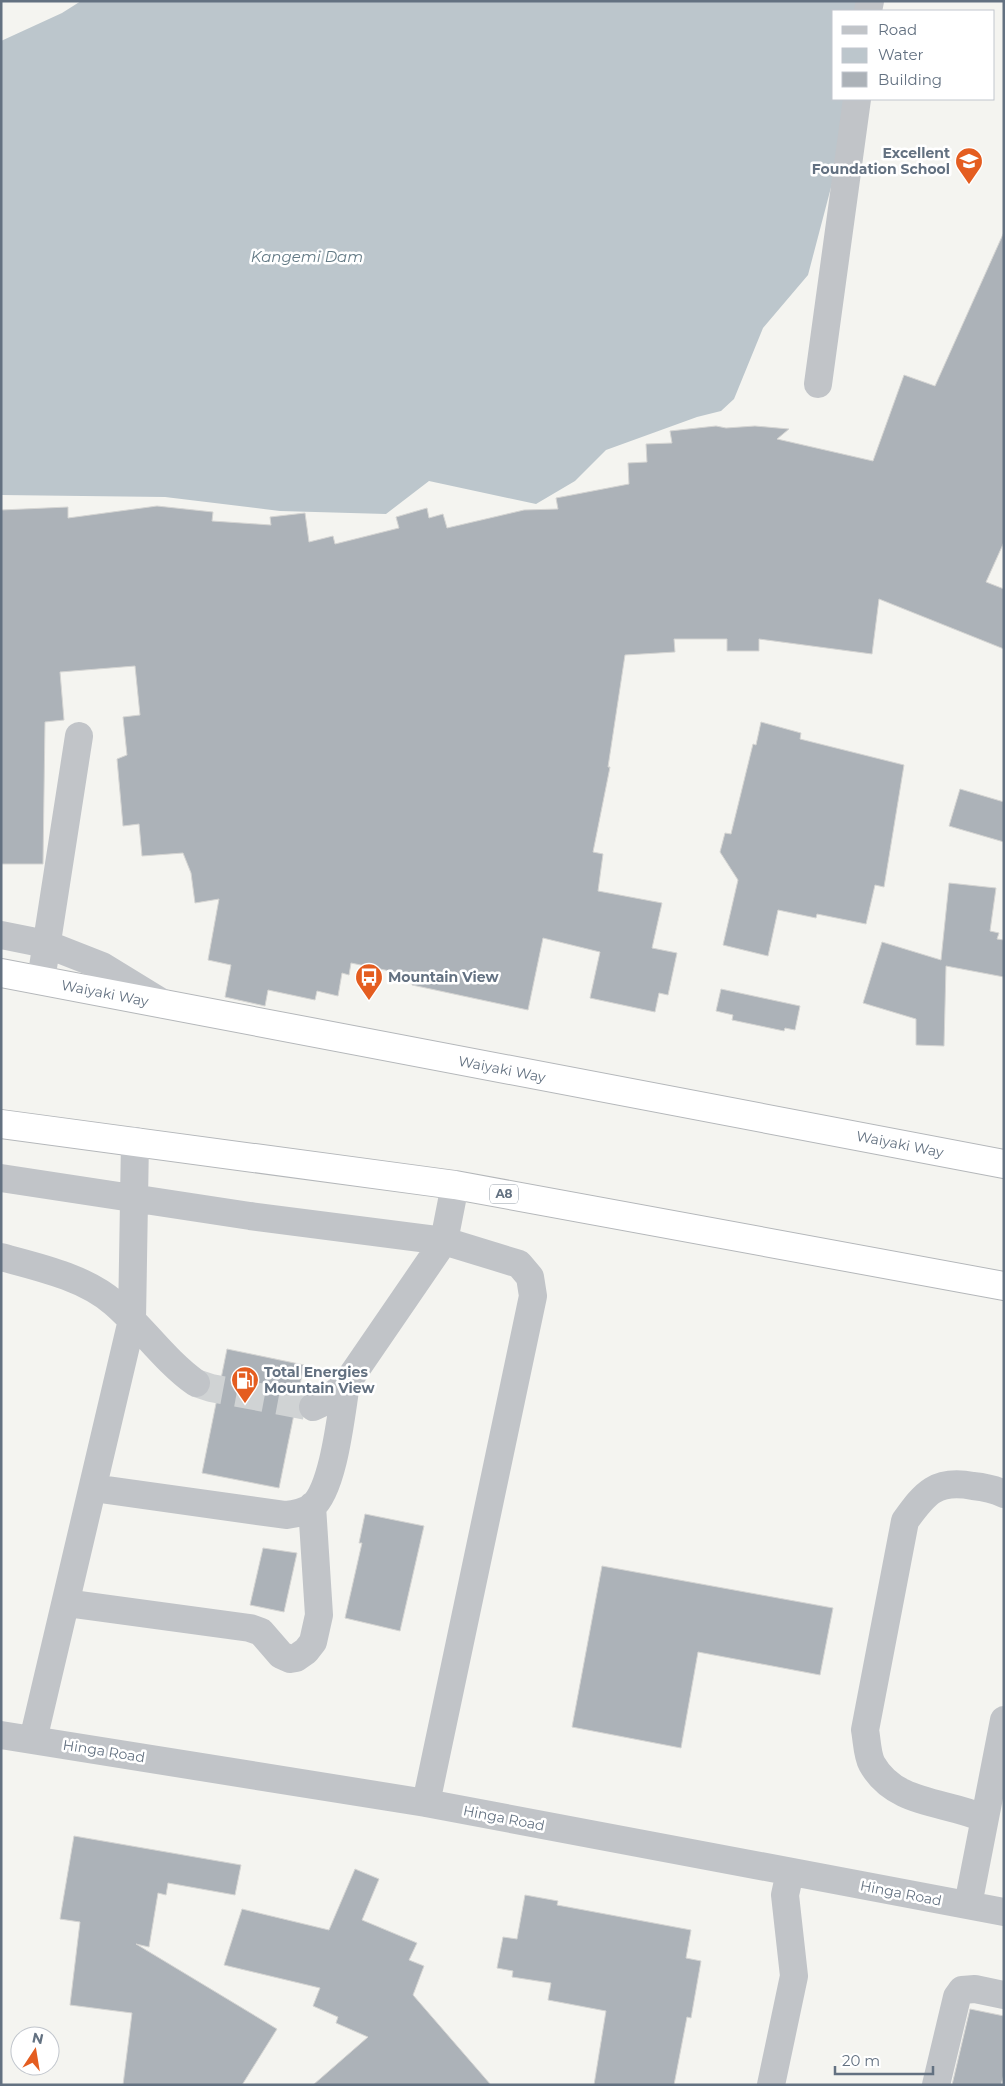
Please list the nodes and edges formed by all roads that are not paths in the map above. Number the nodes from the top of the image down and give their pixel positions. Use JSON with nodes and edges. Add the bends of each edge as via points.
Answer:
{"nodes":[{"id":1,"x":857,"y":100,"type":"edge"},
{"id":2,"x":818,"y":384,"type":"dead end"},
{"id":3,"x":79,"y":736,"type":"dead end"},
{"id":4,"x":1,"y":935,"type":"edge"},
{"id":5,"x":46,"y":944,"type":"junction"},
{"id":6,"x":1,"y":973,"type":"edge"},
{"id":7,"x":41,"y":980,"type":"junction"},
{"id":8,"x":165,"y":1004,"type":"junction"},
{"id":9,"x":1,"y":1124,"type":"edge"},
{"id":10,"x":135,"y":1141,"type":"junction"},
{"id":11,"x":1004,"y":1164,"type":"edge"},
{"id":12,"x":1,"y":1178,"type":"edge"},
{"id":13,"x":455,"y":1185,"type":"junction"},
{"id":14,"x":134,"y":1198,"type":"junction"},
{"id":15,"x":444,"y":1241,"type":"junction"},
{"id":16,"x":1,"y":1257,"type":"edge"},
{"id":17,"x":1004,"y":1286,"type":"edge"},
{"id":18,"x":132,"y":1320,"type":"junction"},
{"id":19,"x":196,"y":1383,"type":"tunnel mouth"},
{"id":20,"x":346,"y":1384,"type":"junction"},
{"id":21,"x":313,"y":1407,"type":"tunnel mouth"},
{"id":22,"x":94,"y":1488,"type":"junction"},
{"id":23,"x":1004,"y":1494,"type":"edge"},
{"id":24,"x":312,"y":1506,"type":"junction"},
{"id":25,"x":66,"y":1603,"type":"junction"},
{"id":26,"x":1004,"y":1720,"type":"edge"},
{"id":27,"x":1,"y":1735,"type":"edge"},
{"id":28,"x":33,"y":1740,"type":"junction"},
{"id":29,"x":426,"y":1803,"type":"junction"},
{"id":30,"x":983,"y":1818,"type":"junction"},
{"id":31,"x":790,"y":1872,"type":"junction"},
{"id":32,"x":968,"y":1905,"type":"junction"},
{"id":33,"x":1004,"y":1912,"type":"edge"},
{"id":34,"x":1004,"y":1995,"type":"edge"},
{"id":35,"x":771,"y":2085,"type":"edge"},
{"id":36,"x":936,"y":2085,"type":"edge"}],
"edges":[{"from":1,"to":2,"type":"street"},
{"from":3,"to":5,"type":"street"},
{"from":4,"to":5,"type":"street"},
{"from":5,"to":7,"type":"street"},
{"from":5,"to":8,"type":"street","via":[[102,966]]},
{"from":6,"to":7,"type":"highway","name":"Waiyaki Way"},
{"from":7,"to":8,"type":"highway","name":"Waiyaki Way"},
{"from":8,"to":11,"type":"highway","name":"Waiyaki Way"},
{"from":9,"to":10,"type":"highway","number":"A8"},
{"from":10,"to":13,"type":"highway","number":"A8"},
{"from":10,"to":14,"type":"street"},
{"from":12,"to":14,"type":"street"},
{"from":13,"to":15,"type":"street"},
{"from":13,"to":17,"type":"highway","number":"A8"},
{"from":14,"to":15,"type":"street"},
{"from":14,"to":18,"type":"street"},
{"from":15,"to":20,"type":"street"},
{"from":15,"to":29,"type":"street","via":[[519,1264],[530,1277],[533,1296]]},
{"from":16,"to":18,"type":"street","via":[[84,1284],[113,1301]]},
{"from":18,"to":19,"type":"street","via":[[176,1369]]},
{"from":18,"to":22,"type":"street"},
{"from":20,"to":21,"type":"street"},
{"from":20,"to":24,"type":"street","via":[[330,1476]]},
{"from":22,"to":24,"type":"street","via":[[286,1515]]},
{"from":22,"to":25,"type":"street"},
{"from":23,"to":30,"type":"street","via":[[954,1482],[921,1499],[905,1521],[865,1730],[871,1762],[886,1783],[928,1803]]},
{"from":24,"to":25,"type":"street","via":[[319,1615],[313,1642],[296,1658],[281,1655],[261,1632],[250,1628]]},
{"from":25,"to":28,"type":"street"},
{"from":26,"to":30,"type":"street"},
{"from":27,"to":28,"type":"street","name":"Hinga Road"},
{"from":28,"to":29,"type":"street","name":"Hinga Road"},
{"from":29,"to":31,"type":"street","name":"Hinga Road"},
{"from":30,"to":32,"type":"street"},
{"from":31,"to":32,"type":"street","name":"Hinga Road"},
{"from":31,"to":35,"type":"street","via":[[785,1895],[794,1976]]},
{"from":32,"to":33,"type":"street","name":"Hinga Road"},
{"from":34,"to":36,"type":"street","via":[[975,1989],[962,1990],[956,1997]]}]}
